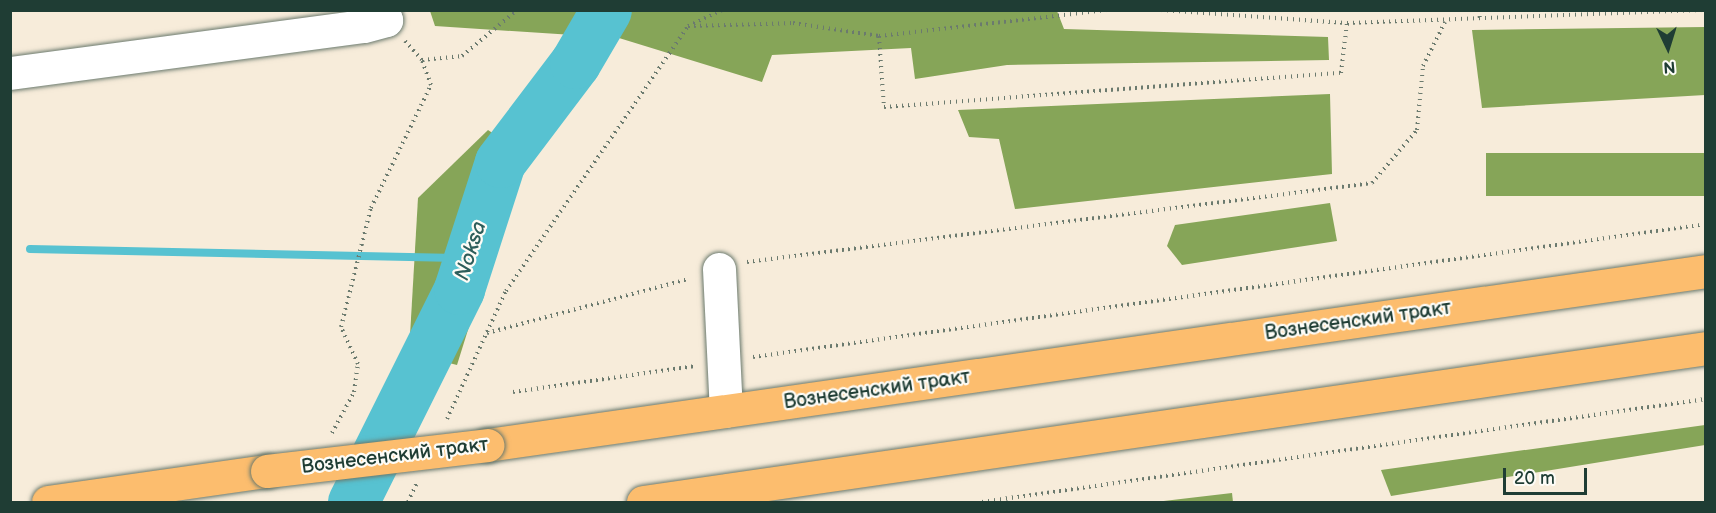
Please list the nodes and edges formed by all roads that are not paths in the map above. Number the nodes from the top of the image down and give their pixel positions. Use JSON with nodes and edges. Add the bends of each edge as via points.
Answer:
{"nodes":[{"id":1,"x":384,"y":15,"type":"edge"},
{"id":2,"x":10,"y":73,"type":"edge"},
{"id":3,"x":719,"y":269,"type":"road end"},
{"id":4,"x":1706,"y":271,"type":"edge"},
{"id":5,"x":1706,"y":348,"type":"edge"},
{"id":6,"x":726,"y":411,"type":"junction"},
{"id":7,"x":48,"y":502,"type":"edge"},
{"id":8,"x":643,"y":502,"type":"edge"}],
"edges":[{"from":1,"to":2,"type":"lane"},
{"from":3,"to":6,"type":"lane"},
{"from":4,"to":6,"type":"main road","name":"Вознесенский тракт"},
{"from":5,"to":8,"type":"main road"},
{"from":6,"to":7,"type":"main road","name":"Вознесенский тракт","bridge":true}]}
